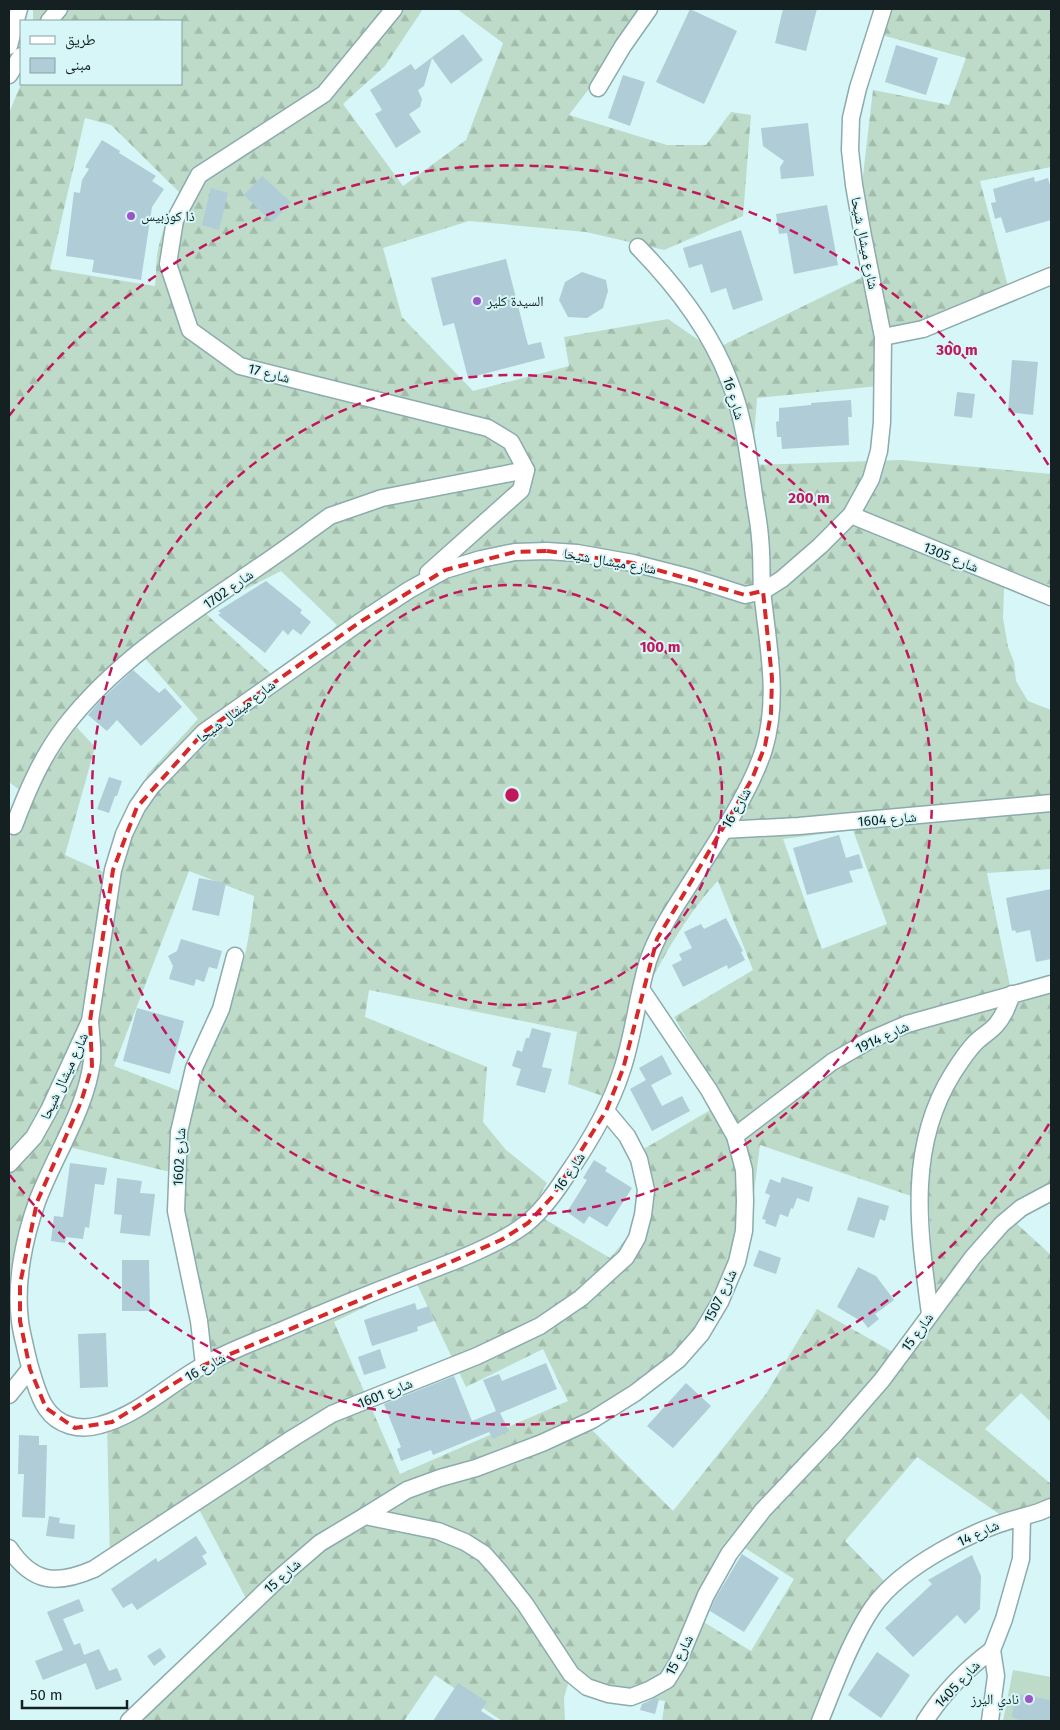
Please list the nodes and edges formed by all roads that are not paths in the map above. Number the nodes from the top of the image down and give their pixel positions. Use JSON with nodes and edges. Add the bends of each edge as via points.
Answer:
{"nodes":[{"id":1,"x":19,"y":9,"type":"edge"},
{"id":2,"x":60,"y":9,"type":"edge"},
{"id":3,"x":394,"y":9,"type":"edge"},
{"id":4,"x":649,"y":9,"type":"edge"},
{"id":5,"x":883,"y":9,"type":"edge"},
{"id":6,"x":50,"y":20,"type":"edge"},
{"id":7,"x":9,"y":46,"type":"edge"},
{"id":8,"x":20,"y":58,"type":"edge"},
{"id":9,"x":9,"y":75,"type":"edge"},
{"id":10,"x":598,"y":88,"type":"dead end"},
{"id":11,"x":638,"y":247,"type":"dead end"},
{"id":12,"x":1051,"y":276,"type":"edge"},
{"id":13,"x":883,"y":337,"type":"junction"},
{"id":14,"x":526,"y":470,"type":"junction"},
{"id":15,"x":850,"y":515,"type":"junction"},
{"id":16,"x":409,"y":590,"type":"junction"},
{"id":17,"x":763,"y":592,"type":"junction"},
{"id":18,"x":1051,"y":597,"type":"edge"},
{"id":19,"x":1051,"y":803,"type":"edge"},
{"id":20,"x":14,"y":826,"type":"dead end"},
{"id":21,"x":723,"y":830,"type":"junction"},
{"id":22,"x":235,"y":956,"type":"dead end"},
{"id":23,"x":1051,"y":984,"type":"edge"},
{"id":24,"x":642,"y":989,"type":"junction"},
{"id":25,"x":1012,"y":994,"type":"junction"},
{"id":26,"x":90,"y":1021,"type":"junction"},
{"id":27,"x":606,"y":1111,"type":"junction"},
{"id":28,"x":735,"y":1136,"type":"junction"},
{"id":29,"x":9,"y":1164,"type":"edge"},
{"id":30,"x":1051,"y":1192,"type":"edge"},
{"id":31,"x":930,"y":1314,"type":"junction"},
{"id":32,"x":204,"y":1365,"type":"junction"},
{"id":33,"x":30,"y":1369,"type":"junction"},
{"id":34,"x":9,"y":1395,"type":"edge"},
{"id":35,"x":1051,"y":1507,"type":"edge"},
{"id":36,"x":365,"y":1516,"type":"junction"},
{"id":37,"x":1022,"y":1517,"type":"junction"},
{"id":38,"x":9,"y":1548,"type":"edge"},
{"id":39,"x":992,"y":1650,"type":"junction"},
{"id":40,"x":129,"y":1721,"type":"edge"},
{"id":41,"x":820,"y":1721,"type":"edge"},
{"id":42,"x":925,"y":1721,"type":"edge"},
{"id":43,"x":990,"y":1721,"type":"edge"}],
"edges":[{"from":1,"to":7,"type":"street"},
{"from":2,"to":6,"type":"street"},
{"from":3,"to":14,"type":"street","name":"شارع 17","via":[[324,94],[199,175],[175,220],[168,264],[190,330],[240,366],[488,428],[511,442]]},
{"from":4,"to":10,"type":"street"},
{"from":5,"to":13,"type":"street","name":"شارع ميشال شيحا","via":[[855,103],[850,150],[861,228]]},
{"from":8,"to":9,"type":"street"},
{"from":11,"to":17,"type":"street","name":"شارع 16","via":[[696,316],[729,377],[748,458],[760,538]]},
{"from":12,"to":13,"type":"street","via":[[923,329]]},
{"from":13,"to":15,"type":"street","name":"شارع ميشال شيحا","via":[[879,451],[871,479]]},
{"from":14,"to":16,"type":"street","via":[[521,490]]},
{"from":14,"to":20,"type":"street","name":"شارع 1702","via":[[382,498],[330,516],[129,660],[98,689],[44,758]]},
{"from":15,"to":17,"type":"street","name":"شارع ميشال شيحا","via":[[820,546]]},
{"from":15,"to":18,"type":"street","name":"شارع 1305"},
{"from":16,"to":17,"type":"street","name":"شارع ميشال شيحا","via":[[445,570],[481,559],[547,550],[633,563],[745,595]]},
{"from":16,"to":26,"type":"street","name":"شارع ميشال شيحا","via":[[204,732],[151,788],[124,834],[113,870]]},
{"from":17,"to":21,"type":"street","name":"شارع 16","via":[[772,678],[765,746],[752,779]]},
{"from":19,"to":21,"type":"street","name":"شارع 1604"},
{"from":21,"to":24,"type":"street","name":"شارع 16","via":[[667,918],[648,962]]},
{"from":22,"to":32,"type":"street","name":"شارع 1602","via":[[221,1009],[194,1068],[179,1132],[176,1210],[199,1321]]},
{"from":23,"to":25,"type":"street","name":"شارع 1914"},
{"from":24,"to":27,"type":"street","name":"شارع 16","via":[[622,1069]]},
{"from":24,"to":28,"type":"street","name":"شارع 1507","via":[[709,1090]]},
{"from":25,"to":28,"type":"street","name":"شارع 1914","via":[[907,1024],[870,1040],[832,1062]]},
{"from":25,"to":31,"type":"street","via":[[1006,1012],[960,1062],[942,1091],[931,1119],[919,1184]]},
{"from":26,"to":29,"type":"street","name":"شارع ميشال شيحا","via":[[46,1116],[34,1137]]},
{"from":26,"to":33,"type":"street","name":"شارع 16","via":[[92,1066],[81,1102],[37,1202],[25,1248],[20,1284],[20,1321]]},
{"from":27,"to":32,"type":"street","name":"شارع 16","via":[[552,1197],[528,1223],[508,1236]]},
{"from":27,"to":38,"type":"street","name":"شارع 1601","via":[[627,1136],[639,1159],[646,1190],[644,1215],[637,1238],[626,1257],[581,1298],[540,1326],[477,1356],[332,1414],[94,1570],[76,1577],[44,1578],[28,1571]]},
{"from":28,"to":36,"type":"street","name":"شارع 1507","via":[[744,1170],[745,1201],[744,1231],[737,1262],[720,1302],[701,1334],[678,1360],[592,1420],[476,1468],[407,1490]]},
{"from":30,"to":31,"type":"street","name":"شارع 15","via":[[1002,1224]]},
{"from":31,"to":36,"type":"street","name":"شارع 15","via":[[882,1380],[763,1510],[729,1554],[706,1595],[667,1680],[630,1697],[587,1687],[571,1674],[525,1604],[484,1554],[438,1531]]},
{"from":32,"to":33,"type":"street","name":"شارع 16","via":[[148,1403],[112,1422],[92,1428],[75,1428],[46,1408]]},
{"from":33,"to":34,"type":"street"},
{"from":35,"to":37,"type":"street"},
{"from":36,"to":40,"type":"street","name":"شارع 15","via":[[320,1543],[277,1580]]},
{"from":37,"to":39,"type":"street","name":"شارع 14","via":[[1021,1559]]},
{"from":37,"to":41,"type":"street","name":"شارع 14","via":[[998,1523],[938,1552],[889,1587],[873,1607],[854,1643]]},
{"from":39,"to":42,"type":"street","name":"شارع 1405","via":[[958,1678]]},
{"from":39,"to":43,"type":"street","name":"شارع 14","via":[[996,1676]]}]}
